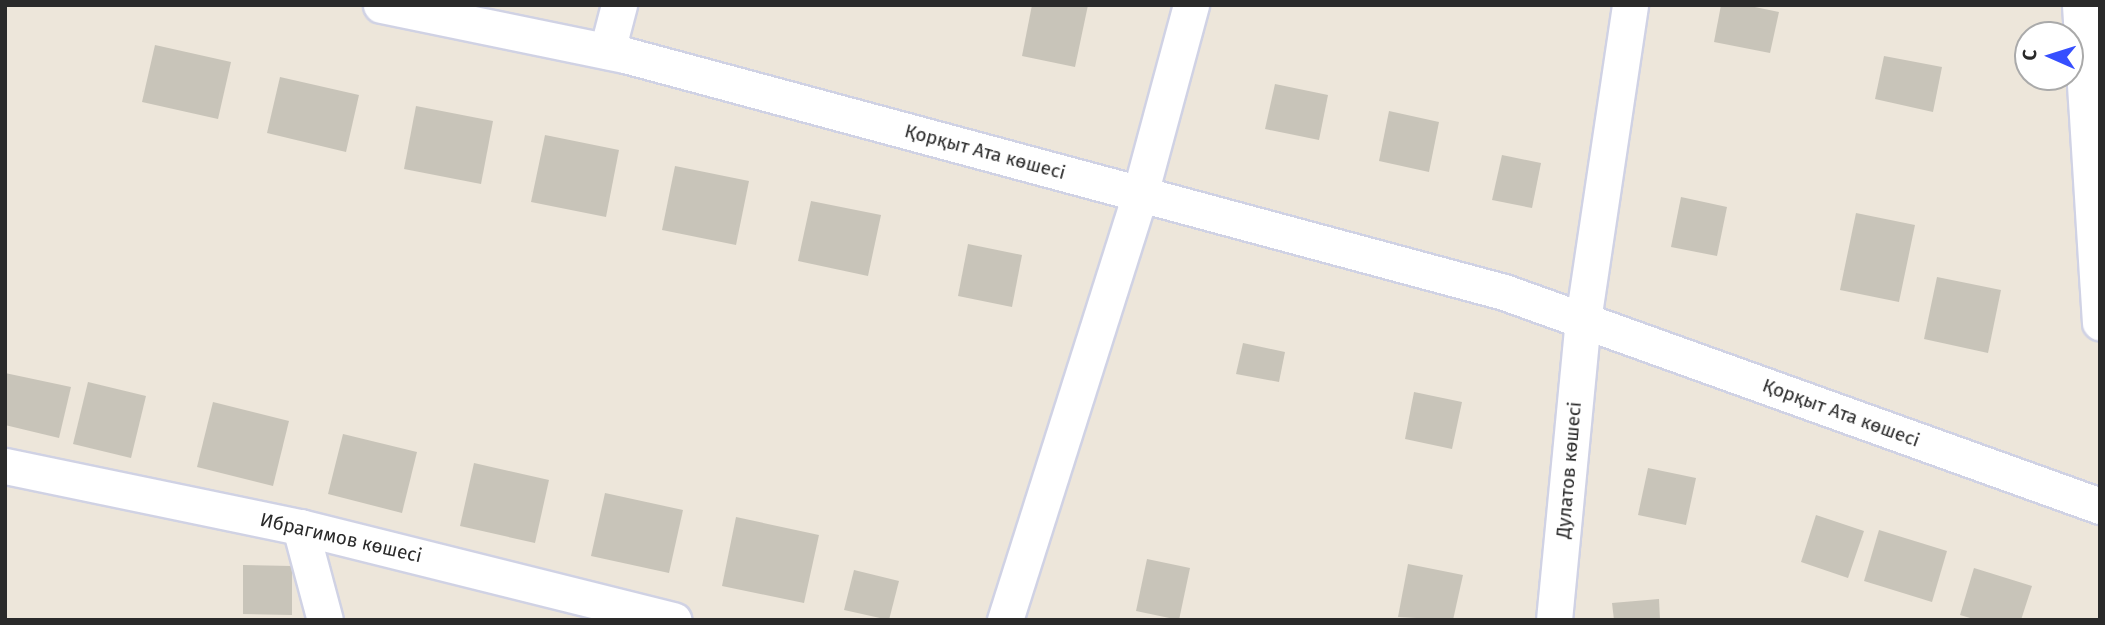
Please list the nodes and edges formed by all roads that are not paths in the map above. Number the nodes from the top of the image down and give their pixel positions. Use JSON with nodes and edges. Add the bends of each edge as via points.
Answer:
{"nodes":[{"id":1,"x":382,"y":5,"type":"edge"},
{"id":2,"x":619,"y":5,"type":"edge"},
{"id":3,"x":1191,"y":5,"type":"edge"},
{"id":4,"x":1630,"y":5,"type":"edge"},
{"id":5,"x":2080,"y":5,"type":"edge"},
{"id":6,"x":607,"y":51,"type":"junction"},
{"id":7,"x":1140,"y":194,"type":"junction"},
{"id":8,"x":1583,"y":320,"type":"junction"},
{"id":9,"x":2100,"y":322,"type":"edge"},
{"id":10,"x":5,"y":466,"type":"edge"},
{"id":11,"x":2100,"y":506,"type":"edge"},
{"id":12,"x":300,"y":527,"type":"junction"},
{"id":13,"x":325,"y":620,"type":"edge"},
{"id":14,"x":674,"y":620,"type":"edge"},
{"id":15,"x":1005,"y":620,"type":"edge"},
{"id":16,"x":1554,"y":620,"type":"edge"}],
"edges":[{"from":1,"to":6,"type":"street","name":"Қорқыт Ата көшесі"},
{"from":2,"to":6,"type":"street"},
{"from":3,"to":7,"type":"street"},
{"from":4,"to":8,"type":"street"},
{"from":5,"to":9,"type":"street"},
{"from":6,"to":7,"type":"street","name":"Қорқыт Ата көшесі"},
{"from":7,"to":8,"type":"street","name":"Қорқыт Ата көшесі","via":[[1504,292]]},
{"from":7,"to":15,"type":"street"},
{"from":8,"to":11,"type":"street","name":"Қорқыт Ата көшесі"},
{"from":8,"to":16,"type":"street","name":"Дулатов көшесі"},
{"from":10,"to":12,"type":"street","name":"Ибрагимов көшесі"},
{"from":12,"to":13,"type":"street"},
{"from":12,"to":14,"type":"street","name":"Ибрагимов көшесі"}]}
